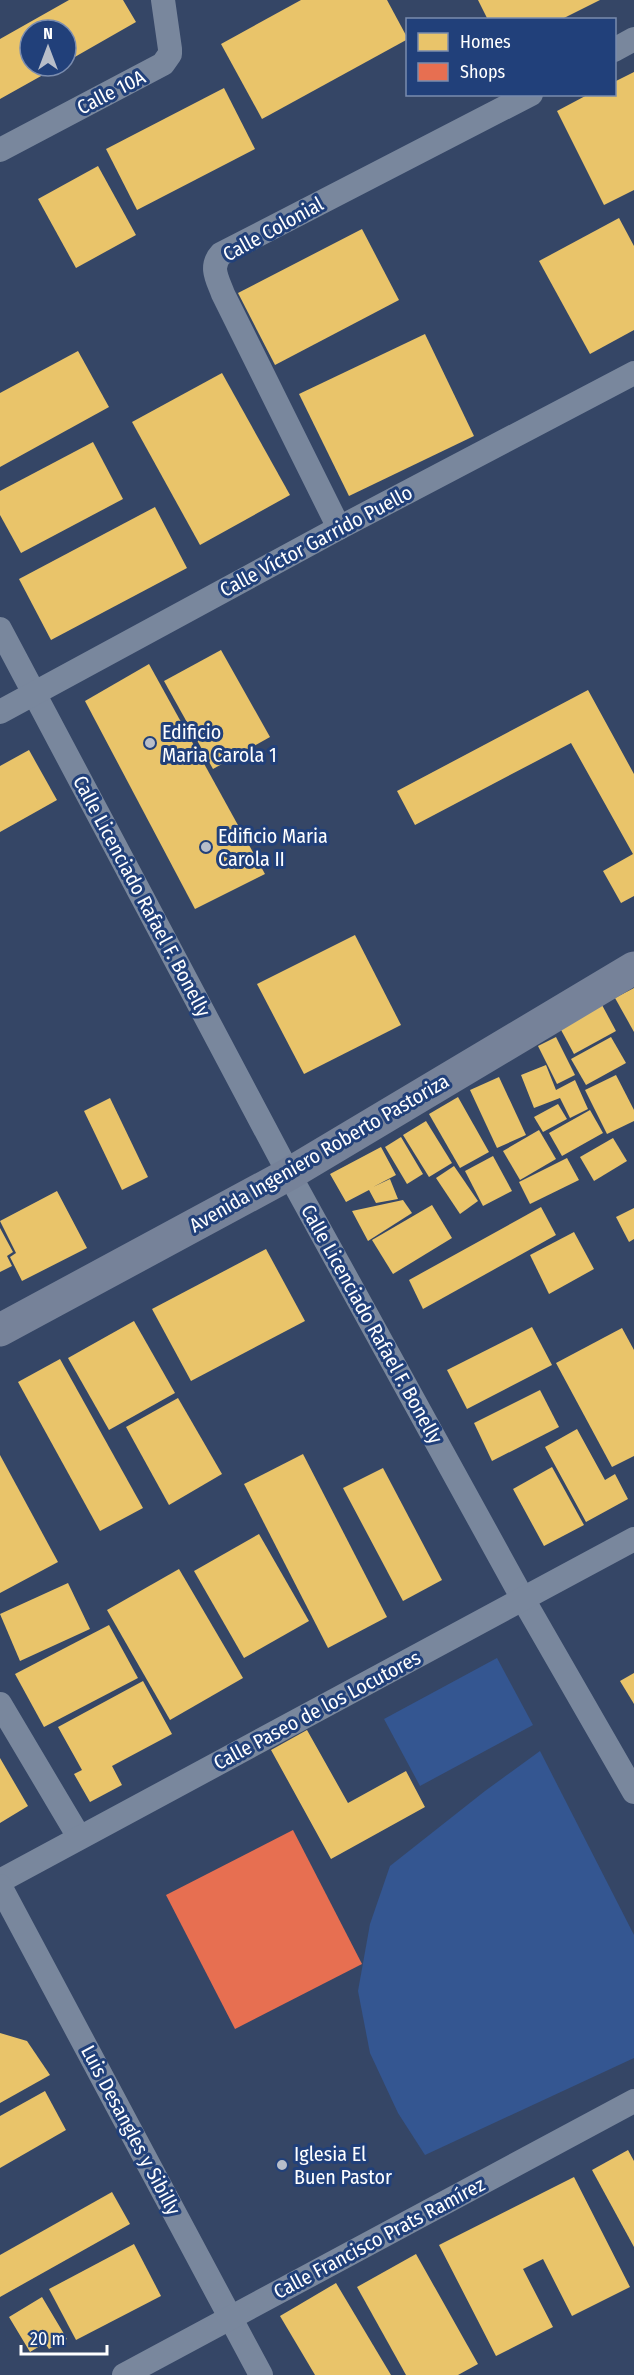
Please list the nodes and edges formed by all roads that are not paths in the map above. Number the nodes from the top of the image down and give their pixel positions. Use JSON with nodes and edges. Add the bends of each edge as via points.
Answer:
{"nodes":[{"id":1,"x":163,"y":0,"type":"edge"},
{"id":2,"x":634,"y":39,"type":"edge"},
{"id":3,"x":616,"y":49,"type":"edge"},
{"id":4,"x":527,"y":96,"type":"edge"},
{"id":5,"x":0,"y":150,"type":"edge"},
{"id":6,"x":634,"y":373,"type":"edge"},
{"id":7,"x":339,"y":528,"type":"junction"},
{"id":8,"x":0,"y":629,"type":"edge"},
{"id":9,"x":34,"y":693,"type":"junction"},
{"id":10,"x":0,"y":712,"type":"edge"},
{"id":11,"x":634,"y":968,"type":"edge"},
{"id":12,"x":289,"y":1174,"type":"junction"},
{"id":13,"x":0,"y":1330,"type":"edge"},
{"id":14,"x":634,"y":1539,"type":"edge"},
{"id":15,"x":523,"y":1599,"type":"junction"},
{"id":16,"x":0,"y":1704,"type":"edge"},
{"id":17,"x":634,"y":1792,"type":"edge"},
{"id":18,"x":79,"y":1837,"type":"junction"},
{"id":19,"x":0,"y":1881,"type":"edge"},
{"id":20,"x":0,"y":1886,"type":"edge"},
{"id":21,"x":634,"y":2101,"type":"edge"},
{"id":22,"x":231,"y":2317,"type":"junction"},
{"id":23,"x":124,"y":2375,"type":"edge"},
{"id":24,"x":261,"y":2375,"type":"edge"}],
"edges":[{"from":1,"to":5,"type":"street","name":"Calle 10A","via":[[170,49],[163,64]]},
{"from":2,"to":3,"type":"street"},
{"from":4,"to":7,"type":"street","name":"Calle Colonial","via":[[217,258],[215,273],[223,294]]},
{"from":6,"to":7,"type":"street","name":"Calle Víctor Garrido Puello"},
{"from":7,"to":9,"type":"street","name":"Calle Víctor Garrido Puello"},
{"from":8,"to":9,"type":"street","name":"Calle Licenciado Rafael F. Bonelly"},
{"from":9,"to":10,"type":"street","name":"Calle Víctor Garrido Puello"},
{"from":9,"to":12,"type":"street","name":"Calle Licenciado Rafael F. Bonelly"},
{"from":11,"to":12,"type":"street","name":"Avenida Ingeniero Roberto Pastoriza"},
{"from":12,"to":13,"type":"street","name":"Avenida Ingeniero Roberto Pastoriza"},
{"from":12,"to":15,"type":"street","name":"Calle Licenciado Rafael F. Bonelly"},
{"from":14,"to":15,"type":"street","name":"Calle Paseo de los Locutores"},
{"from":15,"to":17,"type":"street","name":"Calle Licenciado Rafael F. Bonelly"},
{"from":15,"to":18,"type":"street","name":"Calle Paseo de los Locutores"},
{"from":16,"to":18,"type":"street"},
{"from":18,"to":19,"type":"street","name":"Calle Paseo de los Locutores"},
{"from":20,"to":22,"type":"street","name":"Luis Desangles y Sibilly"},
{"from":21,"to":22,"type":"street","name":"Calle Francisco Prats Ramírez"},
{"from":22,"to":23,"type":"street","name":"Calle Francisco Prats Ramírez"},
{"from":22,"to":24,"type":"street","name":"Luis Desangles y Sibilly"}]}
